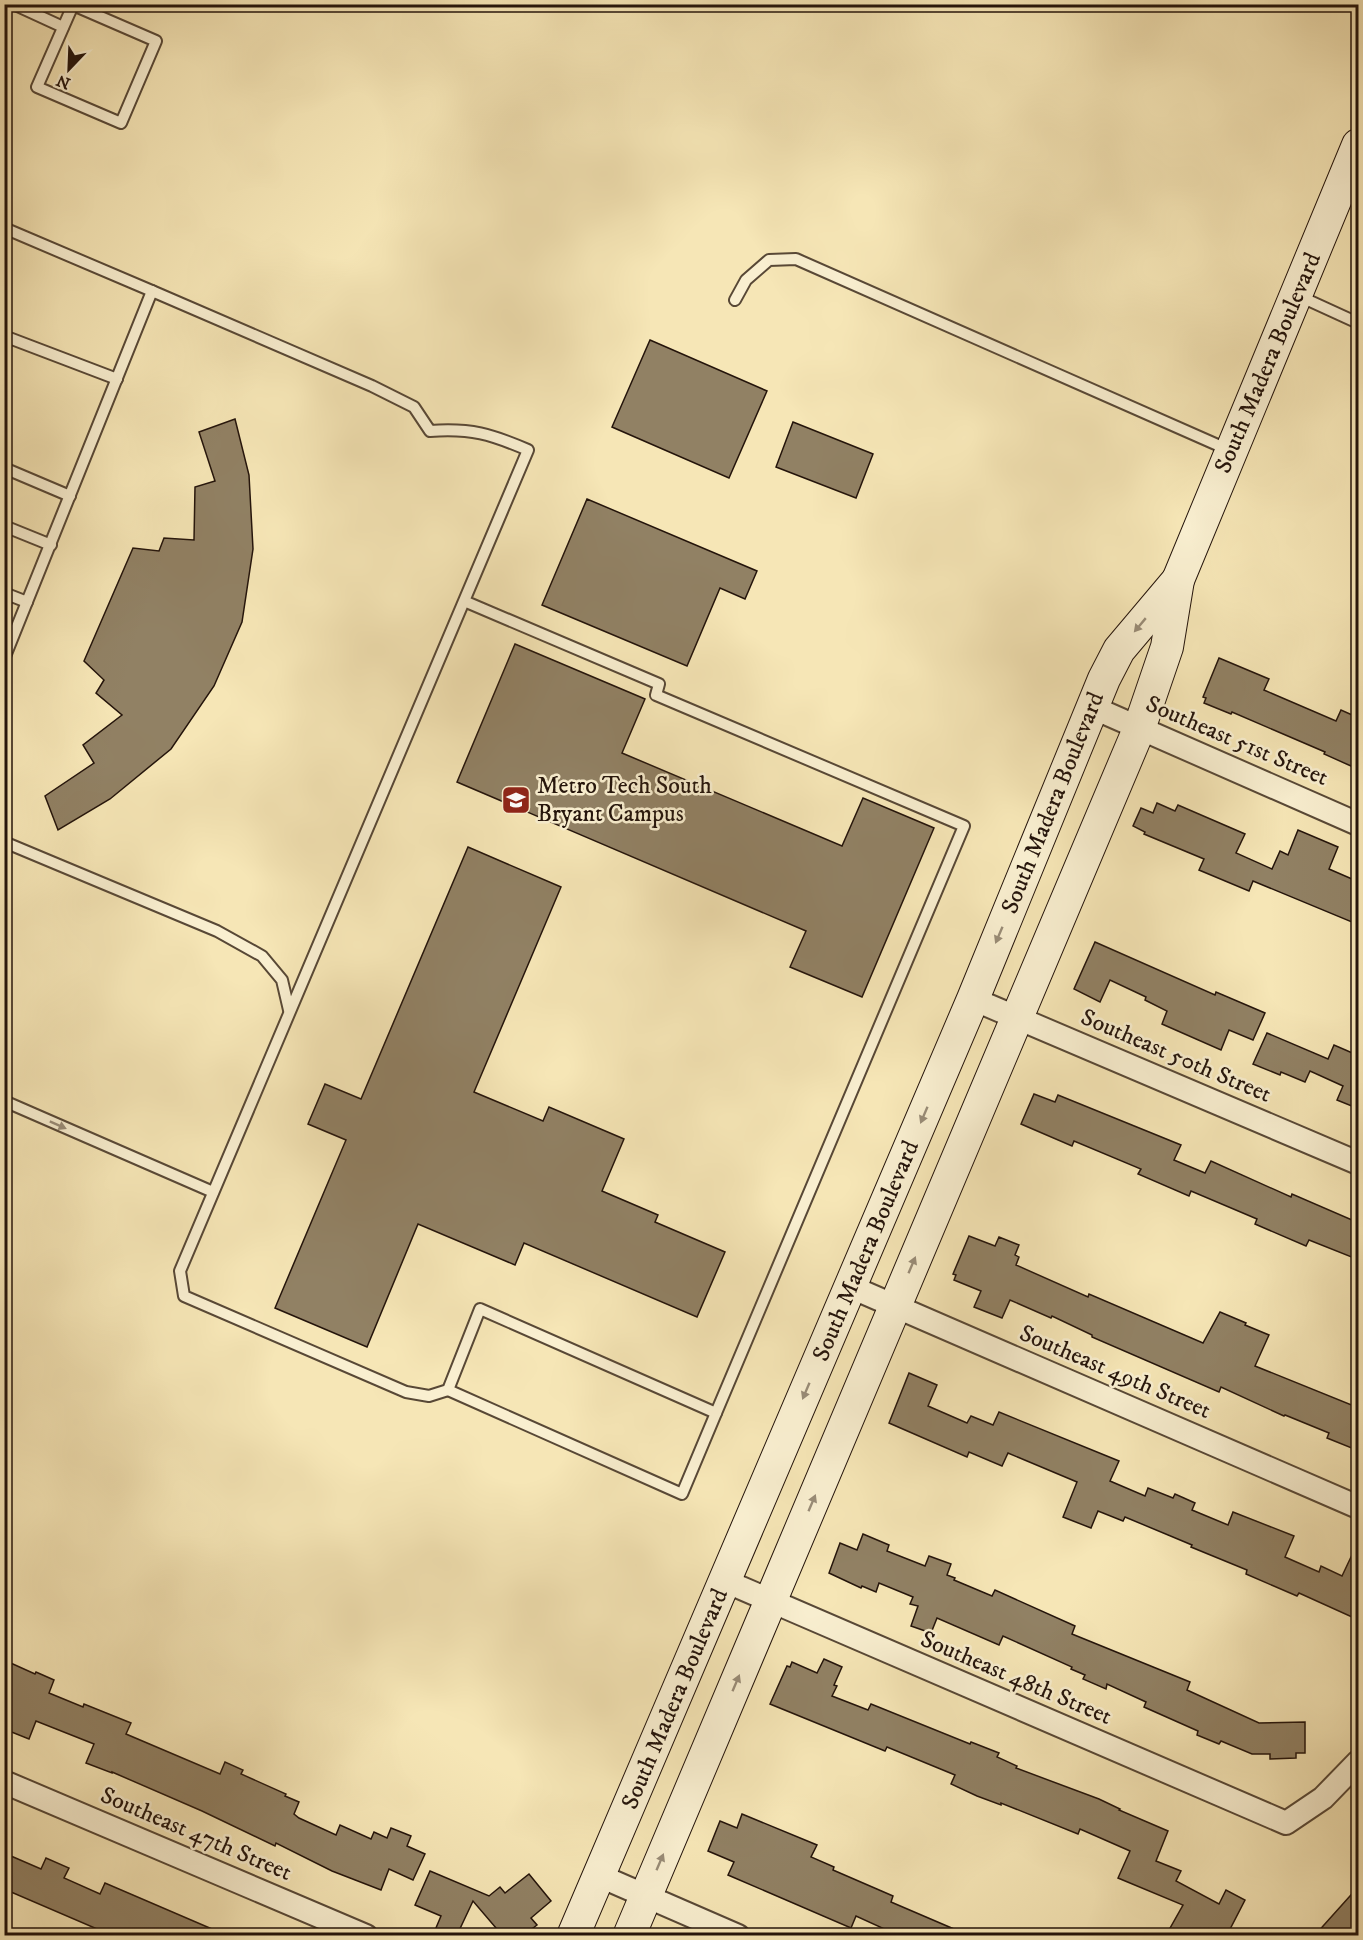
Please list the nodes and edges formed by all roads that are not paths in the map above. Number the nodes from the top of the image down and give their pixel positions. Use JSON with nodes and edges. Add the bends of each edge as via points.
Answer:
{"nodes":[{"id":1,"x":13,"y":4,"type":"edge"},
{"id":2,"x":63,"y":27,"type":"junction"},
{"id":3,"x":1359,"y":145,"type":"edge"},
{"id":4,"x":4,"y":228,"type":"edge"},
{"id":5,"x":152,"y":291,"type":"junction"},
{"id":6,"x":1296,"y":295,"type":"junction"},
{"id":7,"x":735,"y":300,"type":"dead end"},
{"id":8,"x":1359,"y":324,"type":"edge"},
{"id":9,"x":4,"y":336,"type":"edge"},
{"id":10,"x":117,"y":378,"type":"junction"},
{"id":11,"x":1232,"y":451,"type":"junction"},
{"id":12,"x":4,"y":468,"type":"edge"},
{"id":13,"x":70,"y":496,"type":"junction"},
{"id":14,"x":4,"y":526,"type":"edge"},
{"id":15,"x":51,"y":545,"type":"junction"},
{"id":16,"x":1178,"y":580,"type":"junction"},
{"id":17,"x":4,"y":592,"type":"edge"},
{"id":18,"x":464,"y":601,"type":"junction"},
{"id":19,"x":27,"y":602,"type":"junction"},
{"id":20,"x":6,"y":653,"type":"edge"},
{"id":21,"x":1094,"y":708,"type":"junction"},
{"id":22,"x":1139,"y":729,"type":"junction"},
{"id":23,"x":1359,"y":824,"type":"edge"},
{"id":24,"x":4,"y":842,"type":"edge"},
{"id":25,"x":973,"y":999,"type":"junction"},
{"id":26,"x":289,"y":1010,"type":"junction"},
{"id":27,"x":1017,"y":1018,"type":"junction"},
{"id":28,"x":4,"y":1101,"type":"edge"},
{"id":29,"x":1359,"y":1163,"type":"edge"},
{"id":30,"x":213,"y":1192,"type":"junction"},
{"id":31,"x":851,"y":1287,"type":"junction"},
{"id":32,"x":894,"y":1307,"type":"junction"},
{"id":33,"x":448,"y":1390,"type":"junction"},
{"id":34,"x":717,"y":1413,"type":"junction"},
{"id":35,"x":1359,"y":1507,"type":"edge"},
{"id":36,"x":725,"y":1581,"type":"junction"},
{"id":37,"x":771,"y":1602,"type":"junction"},
{"id":38,"x":1359,"y":1762,"type":"edge"},
{"id":39,"x":4,"y":1782,"type":"edge"},
{"id":40,"x":600,"y":1876,"type":"junction"},
{"id":41,"x":646,"y":1896,"type":"junction"},
{"id":42,"x":366,"y":1935,"type":"edge"},
{"id":43,"x":573,"y":1935,"type":"edge"},
{"id":44,"x":629,"y":1935,"type":"edge"},
{"id":45,"x":738,"y":1935,"type":"edge"}],
"edges":[{"from":1,"to":2,"type":"lane"},
{"from":2,"to":2,"type":"lane","via":[[37,87],[121,123],[156,41],[73,5]]},
{"from":3,"to":6,"type":"street","name":"South Madera Boulevard"},
{"from":4,"to":5,"type":"lane"},
{"from":5,"to":10,"type":"lane"},
{"from":5,"to":18,"type":"lane","via":[[414,407],[430,431],[453,429],[490,434],[528,450]]},
{"from":6,"to":8,"type":"lane"},
{"from":6,"to":11,"type":"street","name":"South Madera Boulevard"},
{"from":7,"to":11,"type":"lane","via":[[746,280],[769,260],[796,259]]},
{"from":9,"to":10,"type":"lane"},
{"from":10,"to":13,"type":"lane"},
{"from":11,"to":16,"type":"street","name":"South Madera Boulevard"},
{"from":12,"to":13,"type":"lane"},
{"from":13,"to":15,"type":"lane"},
{"from":14,"to":15,"type":"lane"},
{"from":15,"to":19,"type":"lane"},
{"from":16,"to":21,"type":"street","name":"South Madera Boulevard","one_way":true,"via":[[1119,650]]},
{"from":16,"to":22,"type":"street","name":"South Madera Boulevard","via":[[1167,647]]},
{"from":17,"to":19,"type":"lane"},
{"from":18,"to":26,"type":"lane"},
{"from":18,"to":34,"type":"lane","via":[[659,684],[656,695],[964,826]]},
{"from":19,"to":20,"type":"lane"},
{"from":21,"to":22,"type":"street","name":"Southeast 51st Street"},
{"from":21,"to":25,"type":"street","name":"South Madera Boulevard","one_way":true},
{"from":22,"to":23,"type":"street","name":"Southeast 51st Street"},
{"from":22,"to":27,"type":"street","name":"South Madera Boulevard"},
{"from":24,"to":26,"type":"lane","via":[[217,931],[262,956],[282,981]]},
{"from":25,"to":27,"type":"street","name":"Southeast 50th Street"},
{"from":25,"to":31,"type":"street","name":"South Madera Boulevard","one_way":true},
{"from":26,"to":30,"type":"lane"},
{"from":27,"to":29,"type":"street","name":"Southeast 50th Street"},
{"from":32,"to":27,"type":"street","name":"South Madera Boulevard","one_way":true},
{"from":28,"to":30,"type":"lane","one_way":true},
{"from":30,"to":33,"type":"lane","via":[[180,1271],[184,1296],[406,1392],[429,1396]]},
{"from":31,"to":32,"type":"street","name":"Southeast 49th Street"},
{"from":31,"to":36,"type":"street","name":"South Madera Boulevard","one_way":true},
{"from":32,"to":35,"type":"street","name":"Southeast 49th Street"},
{"from":37,"to":32,"type":"street","name":"South Madera Boulevard","one_way":true},
{"from":33,"to":34,"type":"lane","via":[[682,1494]]},
{"from":33,"to":34,"type":"lane","via":[[480,1310]]},
{"from":36,"to":37,"type":"street","name":"Southeast 48th Street"},
{"from":36,"to":40,"type":"street","name":"South Madera Boulevard"},
{"from":37,"to":38,"type":"street","name":"Southeast 48th Street","via":[[1286,1824],[1323,1798]]},
{"from":41,"to":37,"type":"street","name":"South Madera Boulevard","one_way":true},
{"from":39,"to":42,"type":"street","name":"Southeast 47th Street"},
{"from":40,"to":41,"type":"street"},
{"from":40,"to":43,"type":"street","name":"South Madera Boulevard"},
{"from":41,"to":44,"type":"street","name":"South Madera Boulevard"},
{"from":41,"to":45,"type":"street"}]}
